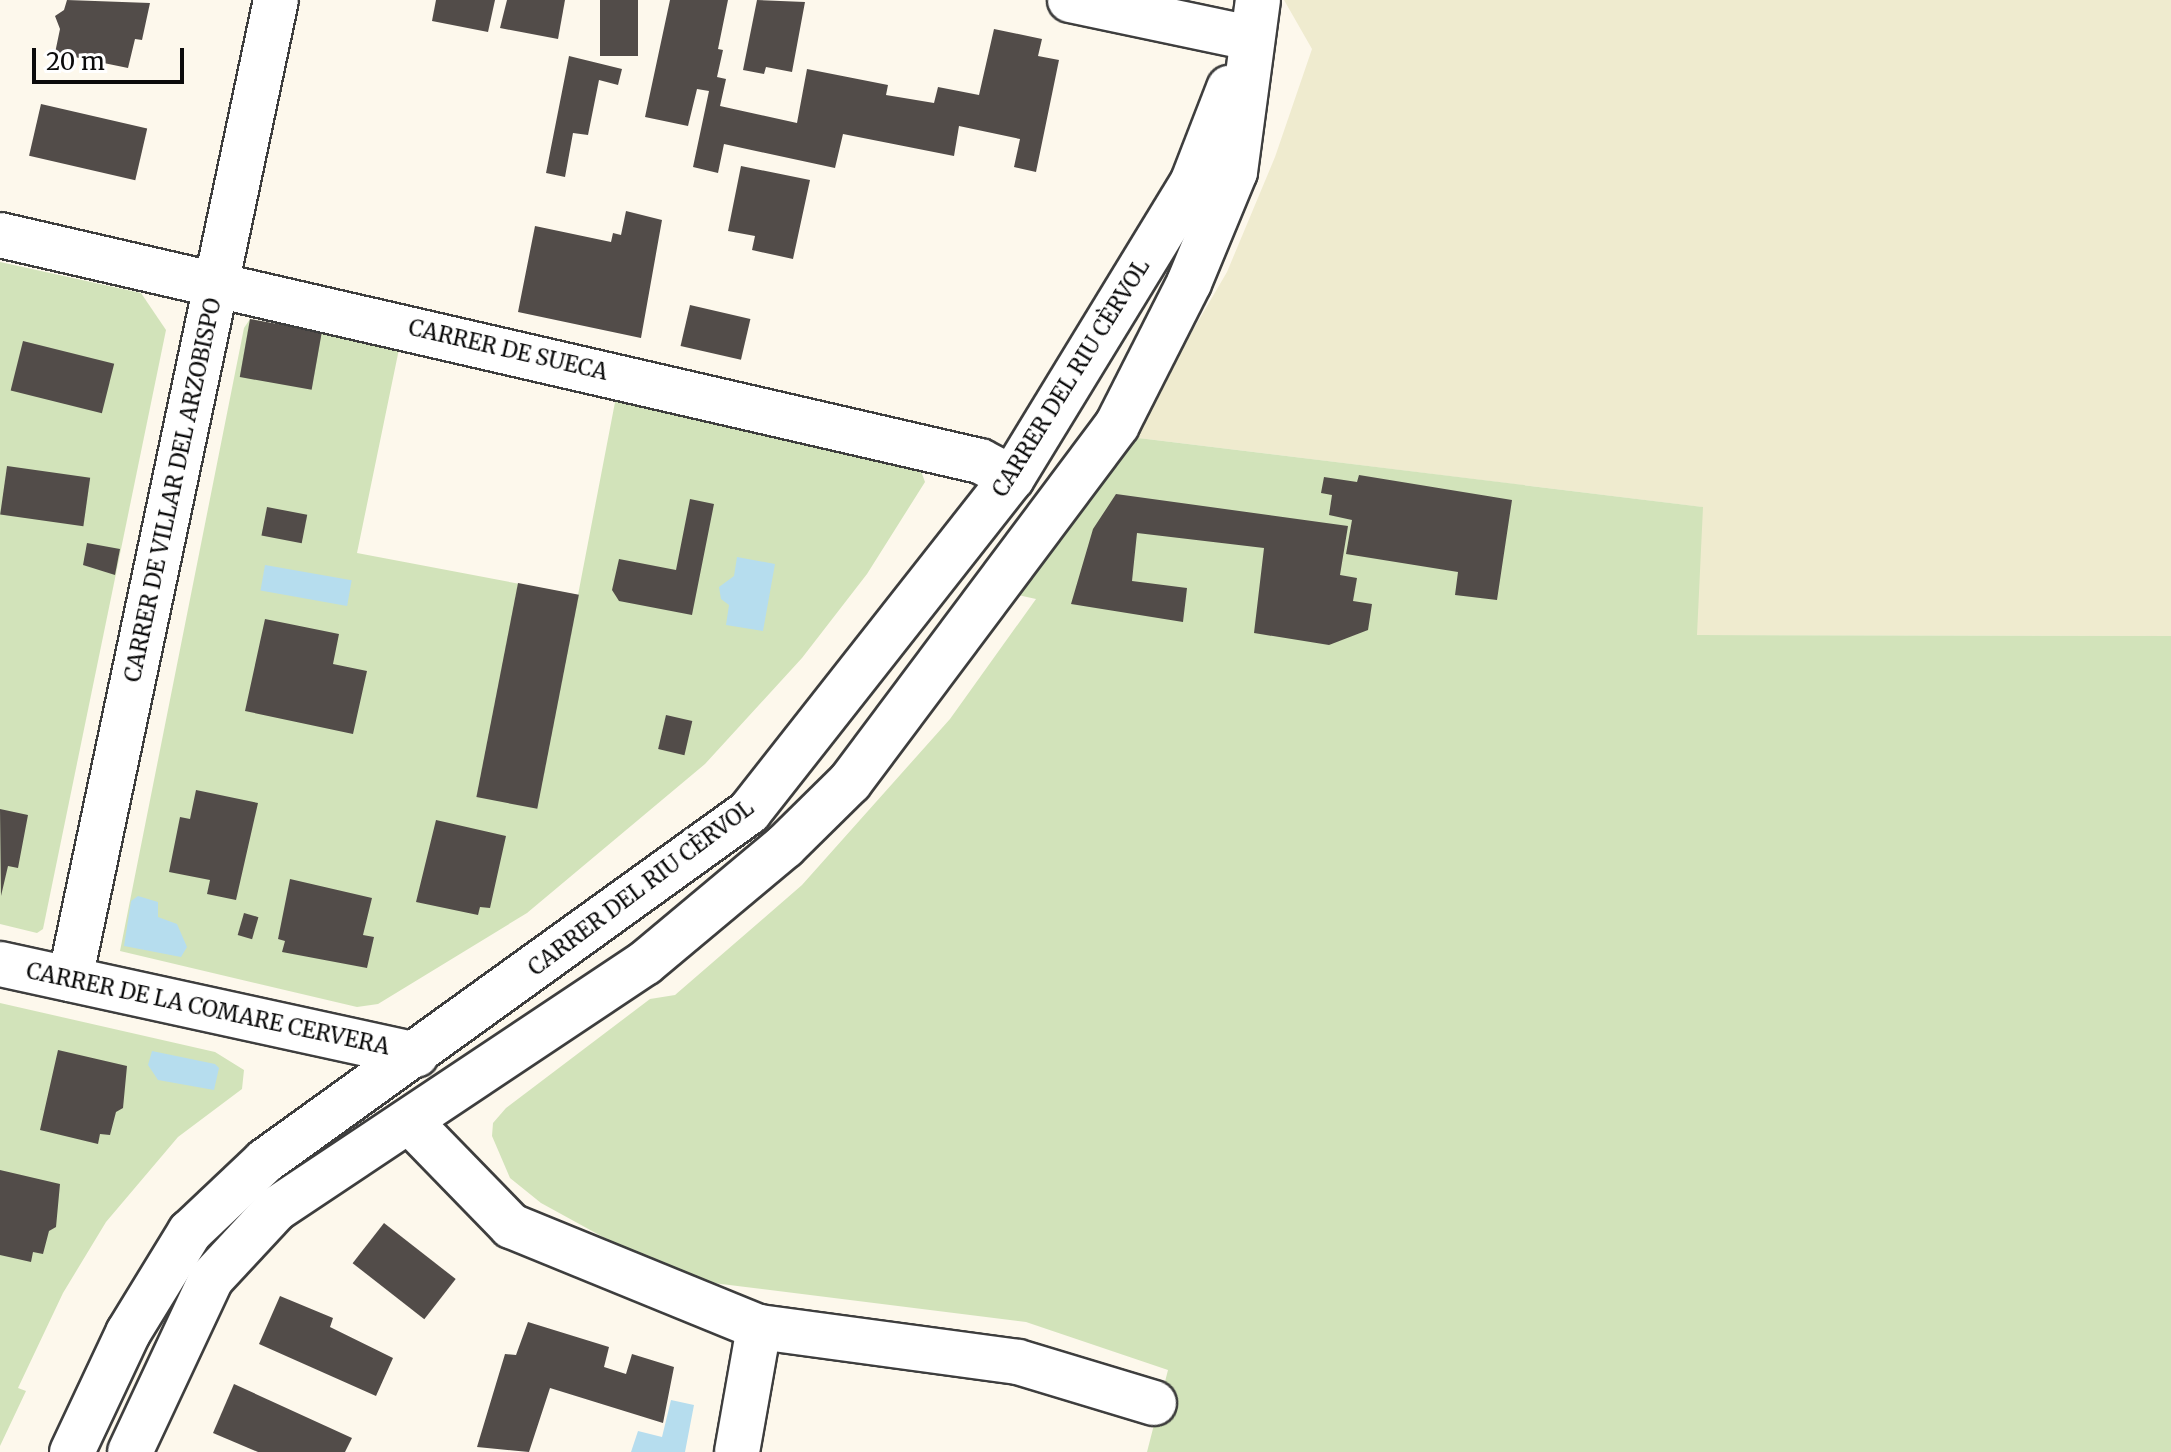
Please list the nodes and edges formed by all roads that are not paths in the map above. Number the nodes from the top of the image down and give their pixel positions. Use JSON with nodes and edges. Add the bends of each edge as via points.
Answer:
{"nodes":[{"id":1,"x":276,"y":0,"type":"edge"},
{"id":2,"x":1070,"y":0,"type":"edge"},
{"id":3,"x":1254,"y":19,"type":"edge"},
{"id":4,"x":0,"y":235,"type":"edge"},
{"id":5,"x":217,"y":282,"type":"junction"},
{"id":6,"x":1012,"y":478,"type":"junction"},
{"id":7,"x":0,"y":964,"type":"edge"},
{"id":8,"x":70,"y":979,"type":"junction"},
{"id":9,"x":416,"y":1055,"type":"junction"},
{"id":10,"x":411,"y":1123,"type":"junction"},
{"id":11,"x":759,"y":1327,"type":"junction"},
{"id":12,"x":1154,"y":1403,"type":"dead end"},
{"id":13,"x":72,"y":1452,"type":"edge"},
{"id":14,"x":130,"y":1452,"type":"edge"},
{"id":15,"x":737,"y":1452,"type":"edge"}],
"edges":[{"from":1,"to":5,"type":"street","name":"CARRER DE VILLAR DEL ARZOBISPO"},
{"from":2,"to":3,"type":"street"},
{"from":3,"to":6,"type":"street","name":"CARRER DEL RIU CÈRVOL","via":[[1193,181]]},
{"from":3,"to":10,"type":"street","via":[[1235,172],[1189,283],[1117,425],[850,782],[785,846],[645,963]]},
{"from":4,"to":5,"type":"street","name":"CARRER DE SUECA"},
{"from":5,"to":6,"type":"street","name":"CARRER DE SUECA","via":[[980,461]]},
{"from":5,"to":8,"type":"street","name":"CARRER DE VILLAR DEL ARZOBISPO"},
{"from":6,"to":9,"type":"street","name":"CARRER DEL RIU CÈRVOL","via":[[749,812]]},
{"from":7,"to":8,"type":"street","name":"CARRER DE LA COMARE CERVERA"},
{"from":8,"to":9,"type":"street","name":"CARRER DE LA COMARE CERVERA"},
{"from":9,"to":13,"type":"street","name":"CARRER DEL RIU CÈRVOL","via":[[265,1161],[190,1232],[128,1333]]},
{"from":10,"to":11,"type":"street","via":[[511,1226]]},
{"from":10,"to":14,"type":"street","via":[[276,1209],[211,1279]]},
{"from":11,"to":12,"type":"street","via":[[1018,1362]]},
{"from":11,"to":15,"type":"street"}]}
